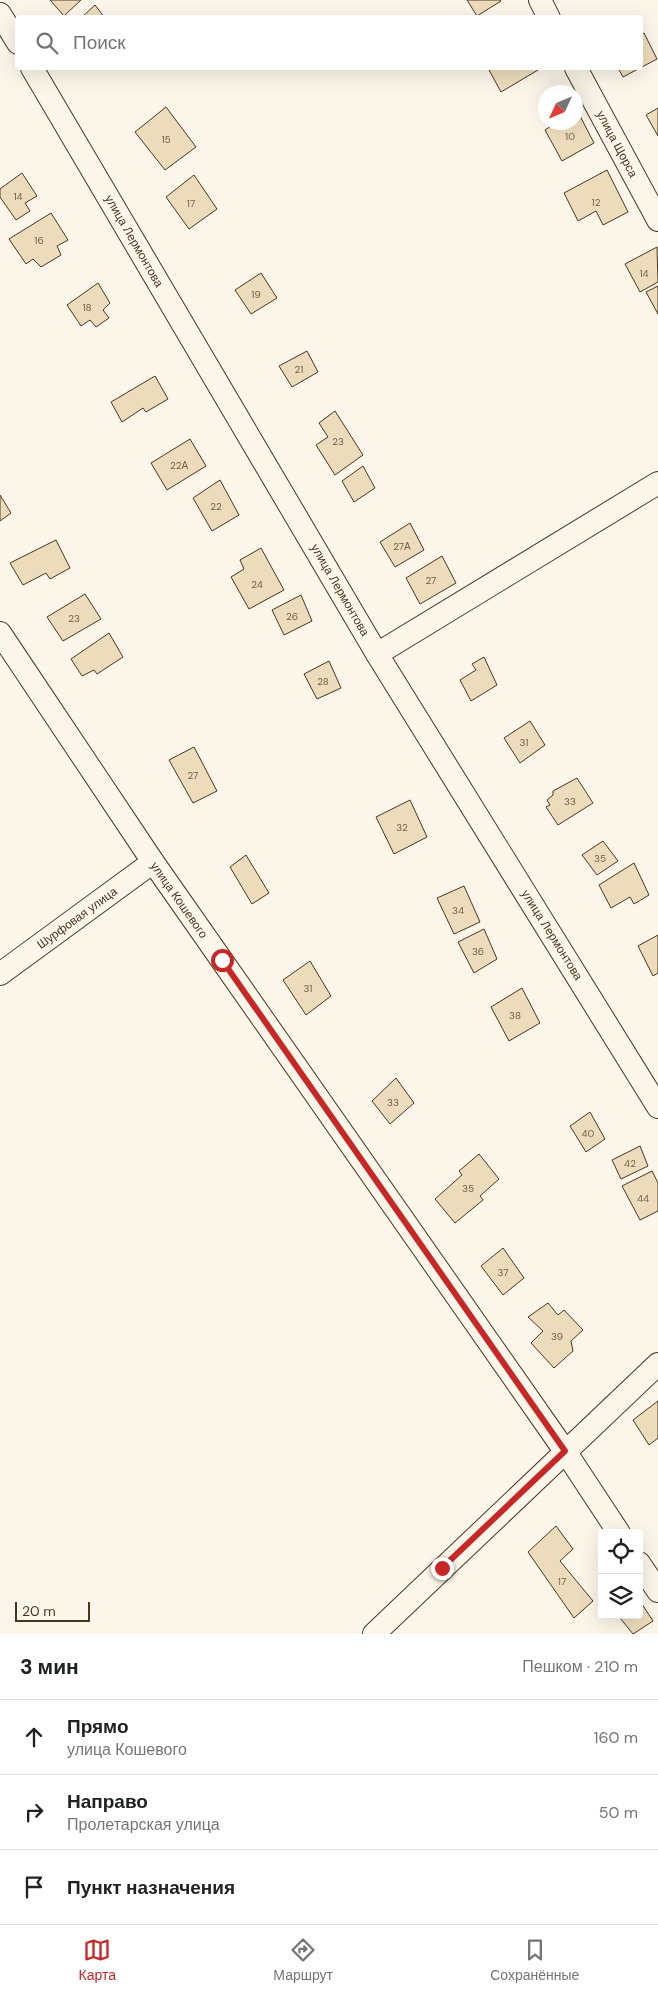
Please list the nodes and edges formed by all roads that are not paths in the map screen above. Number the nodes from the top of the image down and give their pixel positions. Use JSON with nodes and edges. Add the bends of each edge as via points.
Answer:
{"nodes":[{"id":1,"x":540,"y":0,"type":"edge"},
{"id":2,"x":0,"y":14,"type":"edge"},
{"id":3,"x":548,"y":15,"type":"edge"},
{"id":4,"x":15,"y":38,"type":"edge"},
{"id":5,"x":33,"y":70,"type":"edge"},
{"id":6,"x":577,"y":70,"type":"edge"},
{"id":7,"x":658,"y":220,"type":"edge"},
{"id":8,"x":658,"y":483,"type":"edge"},
{"id":9,"x":0,"y":633,"type":"edge"},
{"id":10,"x":377,"y":654,"type":"junction"},
{"id":11,"x":153,"y":862,"type":"junction"},
{"id":12,"x":0,"y":974,"type":"edge"},
{"id":13,"x":658,"y":1107,"type":"edge"},
{"id":14,"x":658,"y":1364,"type":"edge"},
{"id":15,"x":565,"y":1451,"type":"junction"},
{"id":16,"x":616,"y":1529,"type":"edge"},
{"id":17,"x":643,"y":1569,"type":"edge"},
{"id":18,"x":658,"y":1591,"type":"edge"},
{"id":19,"x":374,"y":1634,"type":"edge"}],
"edges":[{"from":1,"to":3,"type":"street"},
{"from":2,"to":4,"type":"street"},
{"from":5,"to":10,"type":"street","name":"улица Лермонтова"},
{"from":6,"to":7,"type":"street","name":"улица Щорса"},
{"from":8,"to":10,"type":"street"},
{"from":9,"to":11,"type":"street","name":"улица Кошевого"},
{"from":10,"to":13,"type":"street","name":"улица Лермонтова"},
{"from":11,"to":12,"type":"street","name":"Шурфовая улица"},
{"from":11,"to":15,"type":"street","name":"улица Кошевого"},
{"from":14,"to":15,"type":"street"},
{"from":15,"to":16,"type":"street","name":"улица Кошевого"},
{"from":15,"to":19,"type":"street"},
{"from":17,"to":18,"type":"street"}]}
